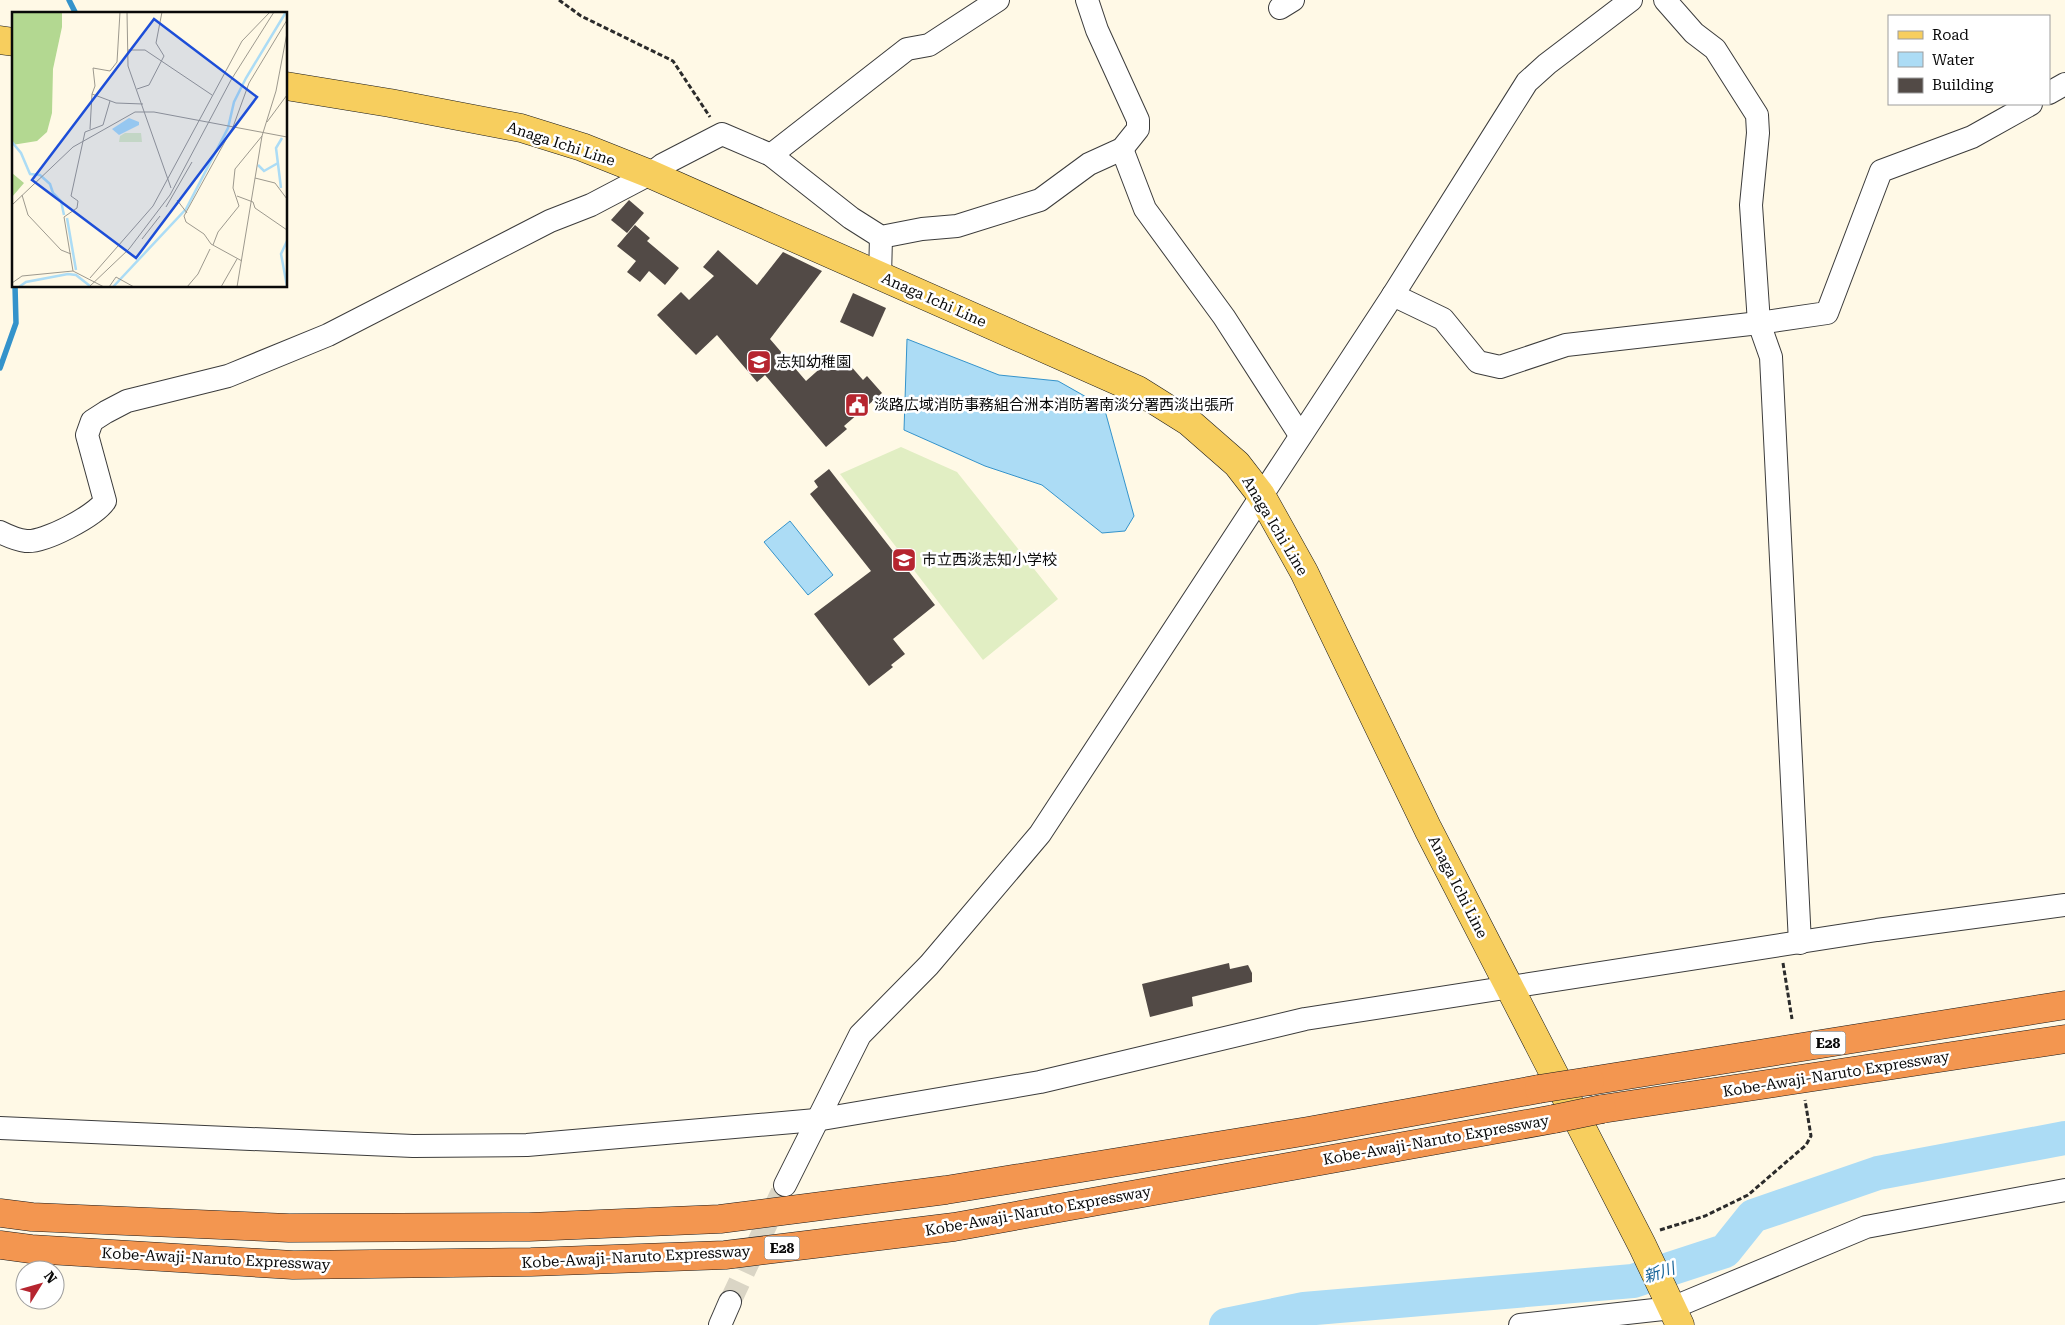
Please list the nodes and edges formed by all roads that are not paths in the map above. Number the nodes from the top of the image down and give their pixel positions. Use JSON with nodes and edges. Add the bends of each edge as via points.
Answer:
{"nodes":[{"id":1,"x":998,"y":0,"type":"edge"},
{"id":2,"x":1087,"y":0,"type":"edge"},
{"id":3,"x":1631,"y":0,"type":"edge"},
{"id":4,"x":1665,"y":0,"type":"edge"},
{"id":5,"x":2065,"y":84,"type":"edge"},
{"id":6,"x":288,"y":86,"type":"edge"},
{"id":7,"x":2050,"y":92,"type":"edge"},
{"id":8,"x":2029,"y":105,"type":"edge"},
{"id":9,"x":1122,"y":149,"type":"junction"},
{"id":10,"x":771,"y":155,"type":"junction"},
{"id":11,"x":650,"y":174,"type":"junction"},
{"id":12,"x":881,"y":236,"type":"junction"},
{"id":13,"x":880,"y":277,"type":"junction"},
{"id":14,"x":1393,"y":294,"type":"junction"},
{"id":15,"x":1759,"y":323,"type":"junction"},
{"id":16,"x":1300,"y":436,"type":"junction"},
{"id":17,"x":1261,"y":495,"type":"junction"},
{"id":18,"x":0,"y":532,"type":"edge"},
{"id":19,"x":2065,"y":905,"type":"edge"},
{"id":20,"x":1790,"y":944,"type":"junction"},
{"id":21,"x":1510,"y":988,"type":"junction"},
{"id":22,"x":2065,"y":1005,"type":"edge"},
{"id":23,"x":2065,"y":1039,"type":"edge"},
{"id":24,"x":816,"y":1120,"type":"junction"},
{"id":25,"x":0,"y":1128,"type":"edge"},
{"id":26,"x":786,"y":1185,"type":"tunnel mouth"},
{"id":27,"x":2065,"y":1190,"type":"edge"},
{"id":28,"x":0,"y":1213,"type":"edge"},
{"id":29,"x":0,"y":1245,"type":"edge"},
{"id":30,"x":730,"y":1302,"type":"tunnel mouth"},
{"id":31,"x":1672,"y":1309,"type":"edge"},
{"id":32,"x":720,"y":1325,"type":"edge"},
{"id":33,"x":1520,"y":1325,"type":"edge"}],
"edges":[{"from":1,"to":10,"type":"street","via":[[930,44],[907,49]]},
{"from":2,"to":9,"type":"street","via":[[1097,30],[1138,120],[1138,129]]},
{"from":3,"to":14,"type":"street","via":[[1527,82]]},
{"from":4,"to":15,"type":"street","via":[[1694,33],[1715,50],[1756,115],[1758,133],[1751,205]]},
{"from":5,"to":7,"type":"street"},
{"from":6,"to":11,"type":"main road","name":"Anaga Ichi Line","via":[[522,128]]},
{"from":8,"to":15,"type":"street","via":[[1972,137],[1881,170],[1827,313]]},
{"from":9,"to":12,"type":"street","via":[[1089,164],[1040,200],[957,226]]},
{"from":9,"to":16,"type":"street","via":[[1145,209],[1224,317]]},
{"from":10,"to":11,"type":"street","via":[[722,134]]},
{"from":10,"to":12,"type":"street","via":[[851,218]]},
{"from":11,"to":13,"type":"main road","name":"Anaga Ichi Line"},
{"from":11,"to":18,"type":"street","via":[[591,205],[550,221],[328,335],[228,376],[127,401],[106,412],[92,421],[87,435],[105,502],[99,510],[42,539],[28,541]]},
{"from":12,"to":13,"type":"street"},
{"from":13,"to":17,"type":"main road","name":"Anaga Ichi Line","via":[[1138,390],[1189,422],[1237,464]]},
{"from":14,"to":15,"type":"street","via":[[1443,319],[1478,362],[1500,367],[1566,345]]},
{"from":14,"to":16,"type":"street"},
{"from":15,"to":20,"type":"street","via":[[1771,357]]},
{"from":16,"to":17,"type":"street"},
{"from":17,"to":21,"type":"main road","name":"Anaga Ichi Line","via":[[1304,572],[1428,829]]},
{"from":17,"to":24,"type":"street","via":[[1040,834],[929,965],[860,1035]]},
{"from":19,"to":20,"type":"street"},
{"from":20,"to":21,"type":"street"},
{"from":21,"to":24,"type":"street","via":[[1305,1019],[1040,1082]]},
{"from":21,"to":31,"type":"main road","name":"Anaga Ichi Line"},
{"from":22,"to":28,"type":"highway","name":"Kobe-Awaji-Naruto Expressway","number":"E28","bridge":true,"via":[[1538,1089],[1308,1131],[946,1190],[720,1218],[529,1227],[289,1228]]},
{"from":23,"to":29,"type":"highway","name":"Kobe-Awaji-Naruto Expressway","number":"E28","bridge":true,"via":[[1602,1109],[954,1227],[725,1255],[531,1262],[292,1265]]},
{"from":24,"to":25,"type":"street","via":[[527,1144],[413,1146]]},
{"from":24,"to":26,"type":"street"},
{"from":27,"to":31,"type":"street","via":[[1866,1227]]},
{"from":30,"to":32,"type":"street"},
{"from":31,"to":33,"type":"street"}]}
